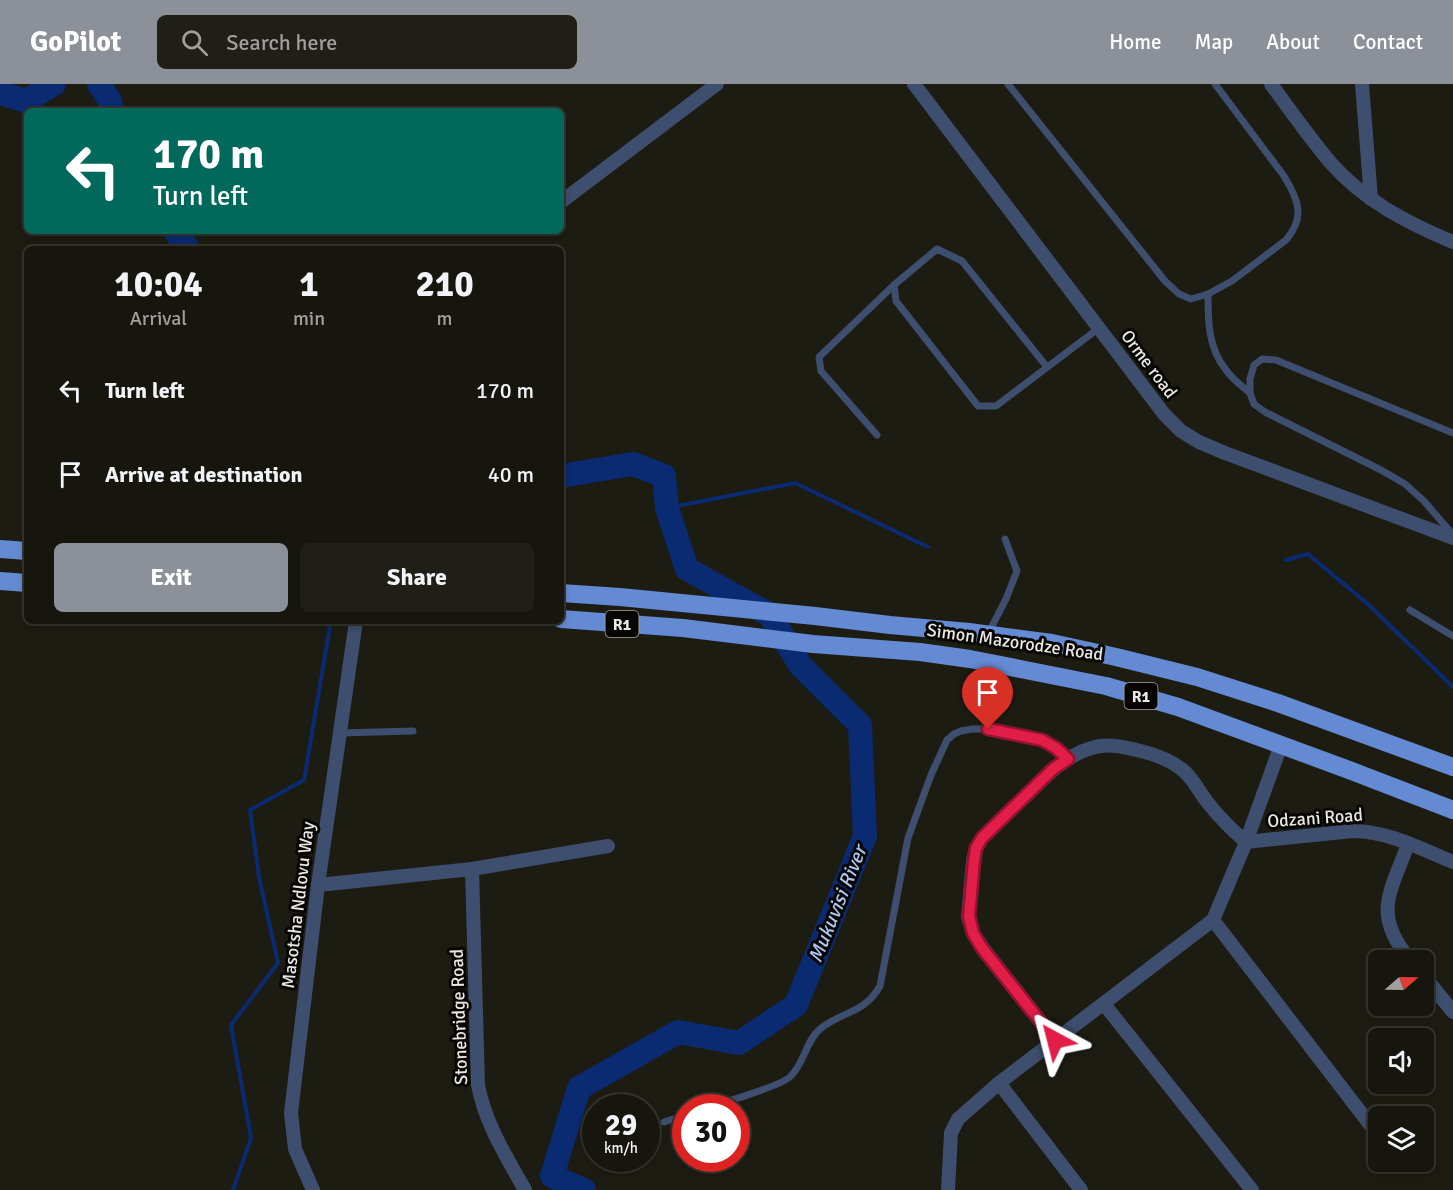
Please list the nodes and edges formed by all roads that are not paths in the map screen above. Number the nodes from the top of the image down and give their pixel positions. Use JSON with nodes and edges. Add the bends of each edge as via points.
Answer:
{"nodes":[{"id":1,"x":717,"y":84,"type":"edge"},
{"id":2,"x":914,"y":84,"type":"edge"},
{"id":3,"x":1008,"y":84,"type":"edge"},
{"id":4,"x":1215,"y":84,"type":"edge"},
{"id":5,"x":1271,"y":84,"type":"edge"},
{"id":6,"x":1362,"y":84,"type":"edge"},
{"id":7,"x":1371,"y":199,"type":"junction"},
{"id":8,"x":564,"y":200,"type":"edge"},
{"id":9,"x":1453,"y":242,"type":"edge"},
{"id":10,"x":894,"y":285,"type":"junction"},
{"id":11,"x":1208,"y":294,"type":"junction"},
{"id":12,"x":1099,"y":328,"type":"junction"},
{"id":13,"x":1047,"y":367,"type":"junction"},
{"id":14,"x":1250,"y":393,"type":"junction"},
{"id":15,"x":1453,"y":433,"type":"edge"},
{"id":16,"x":877,"y":435,"type":"dead end"},
{"id":17,"x":1453,"y":537,"type":"edge"},
{"id":18,"x":1005,"y":539,"type":"dead end"},
{"id":19,"x":1,"y":546,"type":"edge"},
{"id":20,"x":24,"y":550,"type":"edge"},
{"id":21,"x":0,"y":581,"type":"edge"},
{"id":22,"x":24,"y":583,"type":"edge"},
{"id":23,"x":564,"y":593,"type":"edge"},
{"id":24,"x":1410,"y":610,"type":"dead end"},
{"id":25,"x":564,"y":619,"type":"edge"},
{"id":26,"x":356,"y":624,"type":"edge"},
{"id":27,"x":988,"y":634,"type":"junction"},
{"id":28,"x":1453,"y":636,"type":"edge"},
{"id":29,"x":413,"y":731,"type":"dead end"},
{"id":30,"x":339,"y":733,"type":"junction"},
{"id":31,"x":1281,"y":745,"type":"junction"},
{"id":32,"x":1068,"y":759,"type":"junction"},
{"id":33,"x":1453,"y":766,"type":"edge"},
{"id":34,"x":1453,"y":810,"type":"edge"},
{"id":35,"x":1246,"y":842,"type":"junction"},
{"id":36,"x":1408,"y":844,"type":"junction"},
{"id":37,"x":608,"y":846,"type":"dead end"},
{"id":38,"x":1453,"y":862,"type":"edge"},
{"id":39,"x":472,"y":869,"type":"junction"},
{"id":40,"x":318,"y":885,"type":"junction"},
{"id":41,"x":1213,"y":920,"type":"junction"},
{"id":42,"x":1402,"y":950,"type":"edge"},
{"id":43,"x":1434,"y":988,"type":"edge"},
{"id":44,"x":1104,"y":1004,"type":"junction"},
{"id":45,"x":1453,"y":1012,"type":"edge"},
{"id":46,"x":1055,"y":1040,"type":"junction"},
{"id":47,"x":999,"y":1083,"type":"junction"},
{"id":48,"x":748,"y":1094,"type":"edge"},
{"id":49,"x":672,"y":1119,"type":"edge"},
{"id":50,"x":664,"y":1122,"type":"dead end"},
{"id":51,"x":1368,"y":1122,"type":"edge"},
{"id":52,"x":313,"y":1190,"type":"edge"},
{"id":53,"x":525,"y":1190,"type":"edge"},
{"id":54,"x":948,"y":1190,"type":"edge"},
{"id":55,"x":1082,"y":1190,"type":"edge"},
{"id":56,"x":1252,"y":1190,"type":"edge"}],
"edges":[{"from":1,"to":8,"type":"street"},
{"from":2,"to":12,"type":"street","name":"Orme road"},
{"from":3,"to":11,"type":"lane","via":[[1165,281],[1191,299]]},
{"from":4,"to":11,"type":"lane","via":[[1284,176],[1298,208],[1293,232],[1286,240]]},
{"from":5,"to":7,"type":"street","via":[[1330,162]]},
{"from":6,"to":7,"type":"street"},
{"from":7,"to":9,"type":"street"},
{"from":10,"to":13,"type":"lane","via":[[938,249],[962,261]]},
{"from":10,"to":13,"type":"lane","via":[[896,301],[978,406],[996,406]]},
{"from":10,"to":16,"type":"lane","via":[[819,357],[821,371]]},
{"from":11,"to":14,"type":"lane","via":[[1213,348],[1226,371]]},
{"from":12,"to":13,"type":"lane"},
{"from":12,"to":17,"type":"street","name":"Orme road","via":[[1164,414],[1199,442]]},
{"from":14,"to":15,"type":"lane","via":[[1254,365],[1262,358],[1276,360]]},
{"from":14,"to":17,"type":"lane","via":[[1254,404],[1265,412],[1405,484]]},
{"from":18,"to":27,"type":"lane","via":[[1017,572]]},
{"from":19,"to":20,"type":"highway"},
{"from":21,"to":22,"type":"highway"},
{"from":23,"to":27,"type":"highway","name":"Simon Mazorodze Road","number":"R1"},
{"from":24,"to":28,"type":"lane"},
{"from":25,"to":31,"type":"highway","number":"R1","via":[[970,659],[1106,686],[1178,707]]},
{"from":26,"to":30,"type":"street","name":"Masotsha Ndlovu Way"},
{"from":27,"to":33,"type":"highway","name":"Simon Mazorodze Road","number":"R1","via":[[1052,643],[1197,677]]},
{"from":29,"to":30,"type":"lane"},
{"from":30,"to":40,"type":"street","name":"Masotsha Ndlovu Way"},
{"from":31,"to":34,"type":"highway","number":"R1"},
{"from":31,"to":35,"type":"street"},
{"from":32,"to":35,"type":"street","via":[[1101,746],[1154,754],[1185,773],[1206,802]]},
{"from":32,"to":46,"type":"street","via":[[982,838],[976,848],[969,916],[982,948]]},
{"from":32,"to":48,"type":"lane","via":[[1042,740],[988,729],[961,731],[947,741],[908,838],[880,986],[868,1002],[819,1030],[786,1081]]},
{"from":35,"to":36,"type":"street","name":"Odzani Road","via":[[1369,831]]},
{"from":35,"to":41,"type":"street"},
{"from":36,"to":38,"type":"street","name":"Odzani Road"},
{"from":36,"to":42,"type":"street","via":[[1386,914],[1390,931]]},
{"from":37,"to":39,"type":"street"},
{"from":39,"to":40,"type":"street"},
{"from":39,"to":53,"type":"street","name":"Stonebridge Road","via":[[478,1085],[487,1119]]},
{"from":40,"to":52,"type":"street","name":"Masotsha Ndlovu Way","via":[[291,1113],[295,1149]]},
{"from":41,"to":44,"type":"street"},
{"from":41,"to":51,"type":"street"},
{"from":43,"to":45,"type":"street"},
{"from":44,"to":46,"type":"street"},
{"from":44,"to":56,"type":"street"},
{"from":46,"to":47,"type":"street"},
{"from":47,"to":54,"type":"street","via":[[954,1126]]},
{"from":47,"to":55,"type":"street"},
{"from":49,"to":50,"type":"lane"}]}
